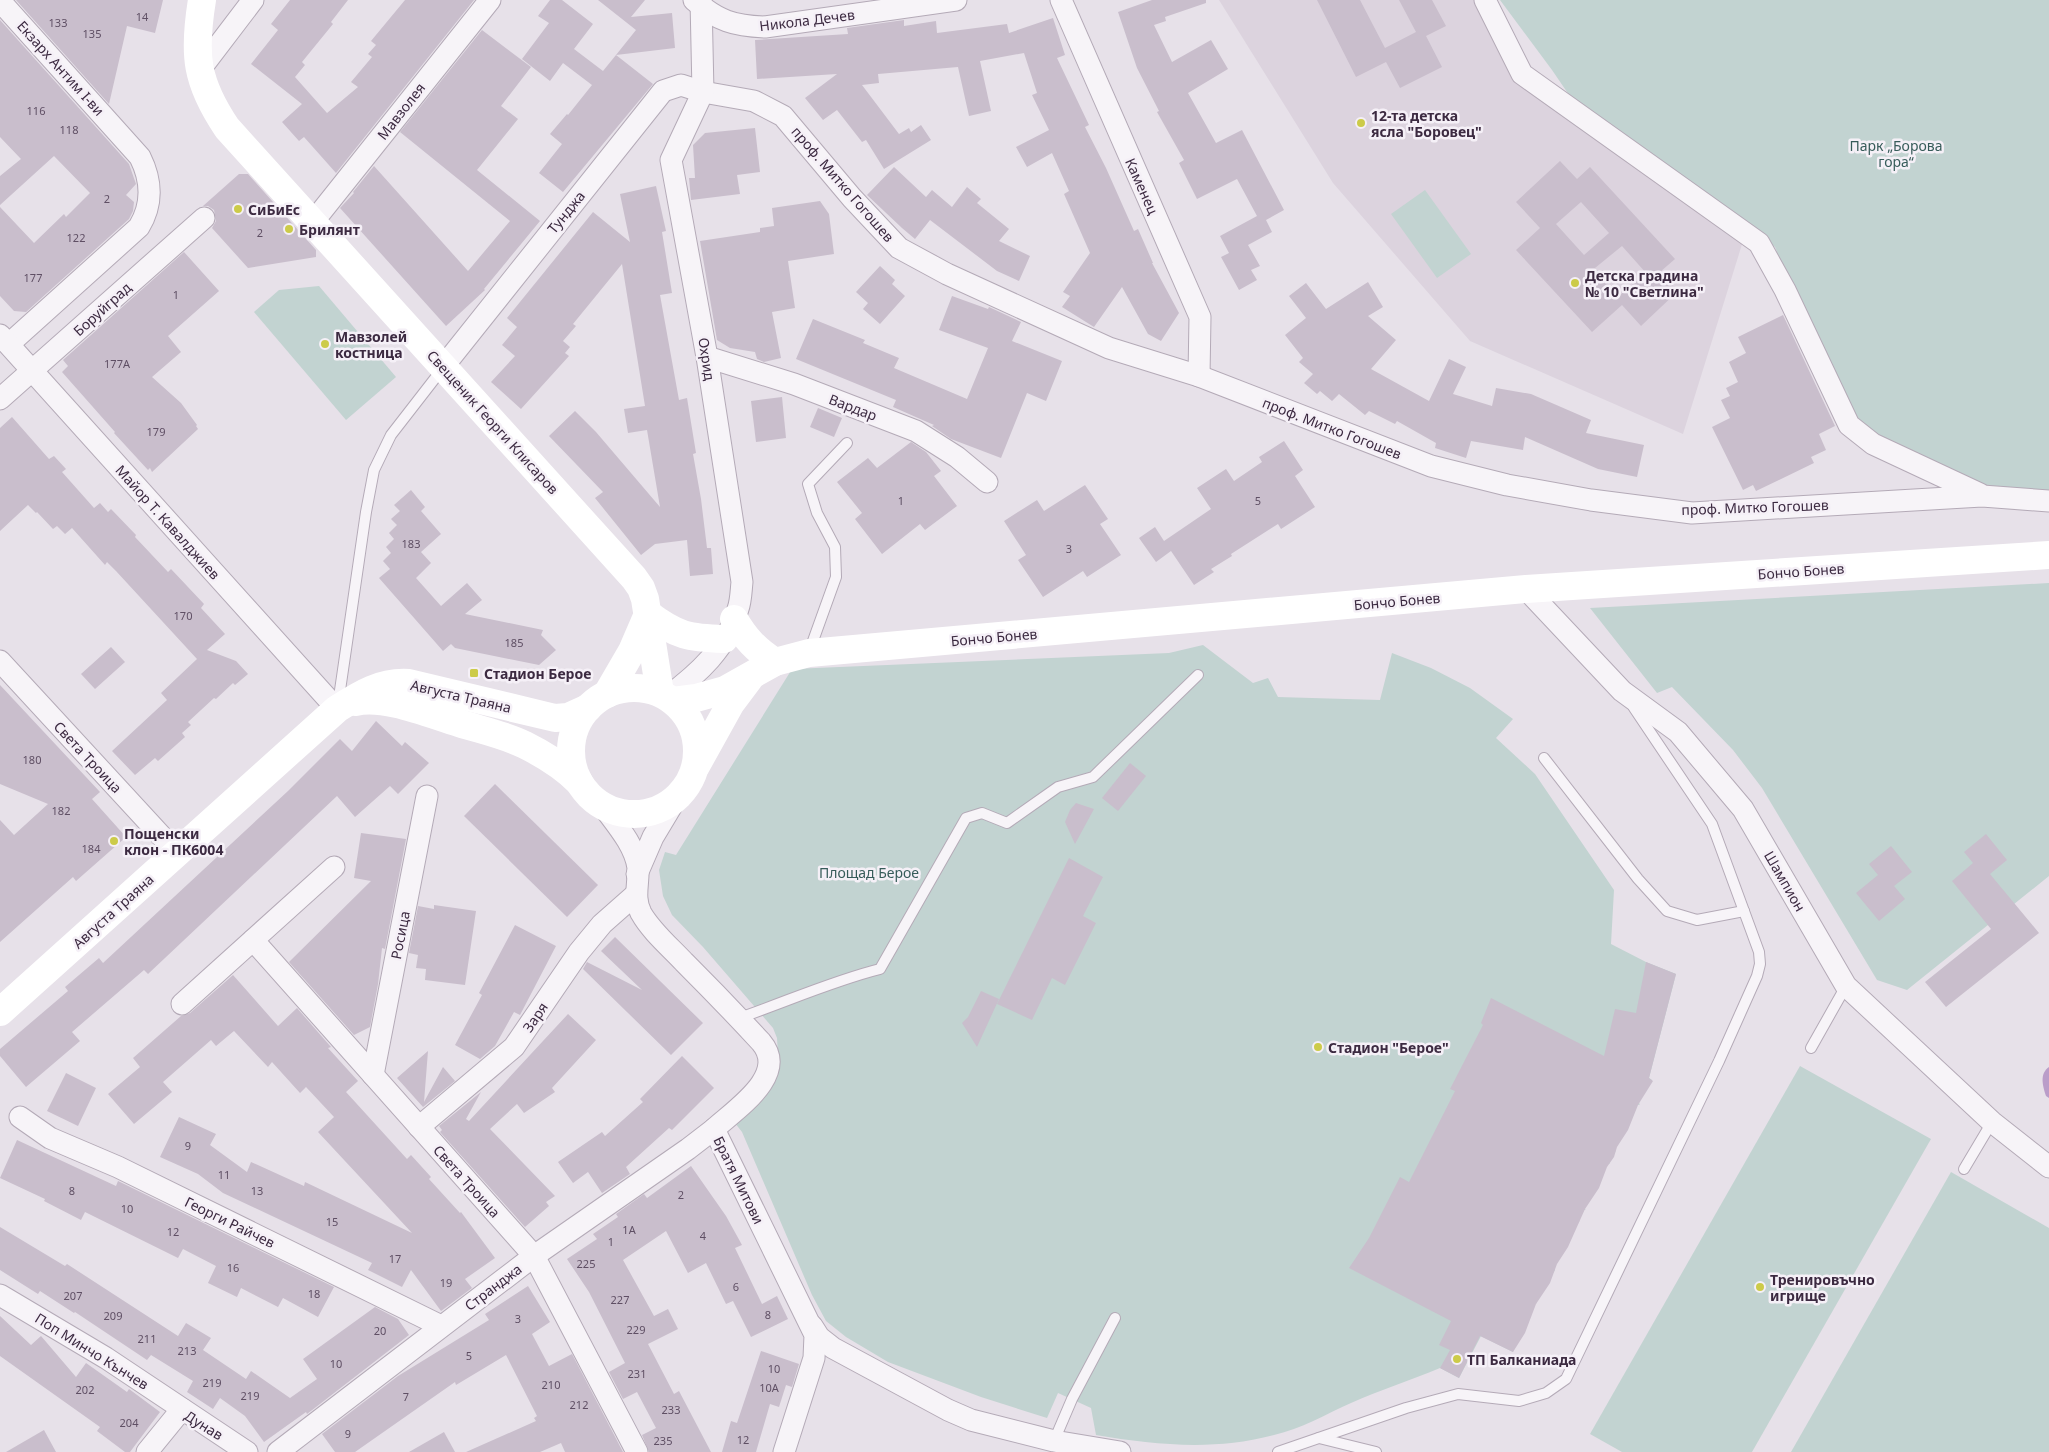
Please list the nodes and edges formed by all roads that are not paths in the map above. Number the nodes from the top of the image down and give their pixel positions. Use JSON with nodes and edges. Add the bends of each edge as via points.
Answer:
{"nodes":[{"id":1,"x":202,"y":0,"type":"edge"},
{"id":2,"x":253,"y":0,"type":"edge"},
{"id":3,"x":490,"y":0,"type":"edge"},
{"id":4,"x":956,"y":0,"type":"edge"},
{"id":5,"x":1061,"y":0,"type":"edge"},
{"id":6,"x":1485,"y":0,"type":"edge"},
{"id":7,"x":0,"y":1,"type":"edge"},
{"id":8,"x":699,"y":2,"type":"edge"},
{"id":9,"x":198,"y":71,"type":"junction"},
{"id":10,"x":703,"y":92,"type":"junction"},
{"id":11,"x":204,"y":218,"type":"dead end"},
{"id":12,"x":313,"y":222,"type":"junction"},
{"id":13,"x":4,"y":340,"type":"edge"},
{"id":14,"x":707,"y":357,"type":"junction"},
{"id":15,"x":444,"y":367,"type":"junction"},
{"id":16,"x":32,"y":370,"type":"junction"},
{"id":17,"x":1199,"y":376,"type":"junction"},
{"id":18,"x":0,"y":399,"type":"edge"},
{"id":19,"x":847,"y":443,"type":"dead end"},
{"id":20,"x":987,"y":482,"type":"dead end"},
{"id":21,"x":1982,"y":496,"type":"junction"},
{"id":22,"x":2049,"y":500,"type":"edge"},
{"id":23,"x":2049,"y":555,"type":"edge"},
{"id":24,"x":1526,"y":589,"type":"junction"},
{"id":25,"x":648,"y":614,"type":"junction"},
{"id":26,"x":729,"y":629,"type":"junction"},
{"id":27,"x":808,"y":653,"type":"junction"},
{"id":28,"x":0,"y":661,"type":"edge"},
{"id":29,"x":775,"y":662,"type":"junction"},
{"id":30,"x":1198,"y":675,"type":"dead end"},
{"id":31,"x":751,"y":676,"type":"junction"},
{"id":32,"x":1622,"y":691,"type":"junction"},
{"id":33,"x":667,"y":697,"type":"junction"},
{"id":34,"x":597,"y":701,"type":"junction"},
{"id":35,"x":337,"y":709,"type":"junction"},
{"id":36,"x":1544,"y":758,"type":"dead end"},
{"id":37,"x":695,"y":769,"type":"junction"},
{"id":38,"x":579,"y":782,"type":"junction"},
{"id":39,"x":427,"y":796,"type":"dead end"},
{"id":40,"x":677,"y":797,"type":"junction"},
{"id":41,"x":602,"y":806,"type":"junction"},
{"id":42,"x":177,"y":853,"type":"junction"},
{"id":43,"x":334,"y":867,"type":"dead end"},
{"id":44,"x":637,"y":884,"type":"junction"},
{"id":45,"x":1744,"y":911,"type":"junction"},
{"id":46,"x":253,"y":940,"type":"junction"},
{"id":47,"x":1846,"y":986,"type":"junction"},
{"id":48,"x":182,"y":1004,"type":"dead end"},
{"id":49,"x":0,"y":1012,"type":"edge"},
{"id":50,"x":739,"y":1018,"type":"junction"},
{"id":51,"x":1811,"y":1048,"type":"dead end"},
{"id":52,"x":373,"y":1075,"type":"junction"},
{"id":53,"x":20,"y":1117,"type":"dead end"},
{"id":54,"x":1992,"y":1122,"type":"junction"},
{"id":55,"x":419,"y":1127,"type":"junction"},
{"id":56,"x":714,"y":1129,"type":"junction"},
{"id":57,"x":2049,"y":1167,"type":"edge"},
{"id":58,"x":1964,"y":1169,"type":"dead end"},
{"id":59,"x":534,"y":1256,"type":"junction"},
{"id":60,"x":0,"y":1295,"type":"edge"},
{"id":61,"x":1115,"y":1318,"type":"dead end"},
{"id":62,"x":812,"y":1325,"type":"junction"},
{"id":63,"x":441,"y":1326,"type":"junction"},
{"id":64,"x":182,"y":1409,"type":"junction"},
{"id":65,"x":1318,"y":1438,"type":"junction"},
{"id":66,"x":1054,"y":1441,"type":"junction"},
{"id":67,"x":147,"y":1452,"type":"edge"},
{"id":68,"x":246,"y":1452,"type":"edge"},
{"id":69,"x":278,"y":1452,"type":"edge"},
{"id":70,"x":637,"y":1452,"type":"edge"},
{"id":71,"x":784,"y":1452,"type":"edge"},
{"id":72,"x":1120,"y":1452,"type":"edge"},
{"id":73,"x":1278,"y":1452,"type":"edge"},
{"id":74,"x":1376,"y":1452,"type":"edge"}],
"edges":[{"from":1,"to":9,"type":"street","via":[[197,38]]},
{"from":2,"to":9,"type":"street"},
{"from":3,"to":12,"type":"street","name":"Мавзолея"},
{"from":4,"to":8,"type":"street","name":"Никола Дечев","via":[[766,27],[740,26],[720,20]]},
{"from":5,"to":17,"type":"street","name":"Каменец","via":[[1200,317]]},
{"from":6,"to":21,"type":"street","via":[[1522,74],[1759,243],[1849,425],[1873,444]]},
{"from":7,"to":13,"type":"street","name":"Екзарх Антим I-ви","via":[[122,136],[148,172],[148,207],[139,227]]},
{"from":8,"to":10,"type":"street","name":"Охрид"},
{"from":9,"to":12,"type":"street","name":"Свещеник Георги Клисаров","via":[[214,108],[227,128]]},
{"from":10,"to":14,"type":"street","name":"Охрид","via":[[671,160]]},
{"from":10,"to":15,"type":"street","name":"Тунджа","via":[[681,84],[663,91]]},
{"from":10,"to":17,"type":"street","name":"проф. Митко Гогошев","via":[[754,101],[783,116],[852,198],[900,248],[946,274],[1109,348]]},
{"from":11,"to":16,"type":"street","name":"Боруйград"},
{"from":12,"to":15,"type":"street","name":"Свещеник Георги Клисаров"},
{"from":13,"to":16,"type":"street","name":"Майор Т. Кавалджиев"},
{"from":14,"to":20,"type":"street","name":"Вардар","via":[[794,384],[916,431],[957,457]]},
{"from":14,"to":26,"type":"street","name":"Охрид","via":[[742,582],[739,609]]},
{"from":15,"to":25,"type":"street","name":"Свещеник Георги Клисаров","via":[[634,578],[641,588]]},
{"from":15,"to":35,"type":"lane","via":[[391,435],[374,470]]},
{"from":16,"to":18,"type":"street","name":"Боруйград"},
{"from":16,"to":35,"type":"street","name":"Майор Т. Кавалджиев"},
{"from":17,"to":21,"type":"street","name":"проф. Митко Гогошев","via":[[1431,466],[1507,485],[1591,500],[1692,513]]},
{"from":19,"to":27,"type":"lane","via":[[808,484],[817,513],[835,547],[836,577]]},
{"from":21,"to":22,"type":"street","name":"проф. Митко Гогошев"},
{"from":23,"to":24,"type":"street","name":"Бончо Бонев"},
{"from":24,"to":27,"type":"street","name":"Бончо Бонев"},
{"from":24,"to":32,"type":"street","name":"Шампион"},
{"from":25,"to":26,"type":"street","via":[[681,634],[698,638]]},
{"from":25,"to":33,"type":"street","name":"Свещеник Георги Клисаров"},
{"from":25,"to":34,"type":"street","via":[[632,651]]},
{"from":26,"to":29,"type":"street"},
{"from":26,"to":33,"type":"street","name":"Охрид","via":[[710,661]]},
{"from":27,"to":29,"type":"street","name":"Бончо Бонев"},
{"from":28,"to":42,"type":"street","name":"Света Троица"},
{"from":29,"to":31,"type":"street","name":"Бончо Бонев"},
{"from":30,"to":50,"type":"lane","via":[[1093,777],[1058,787],[1007,823],[982,813],[966,818],[880,969],[829,984]]},
{"from":31,"to":33,"type":"street","name":"Бончо Бонев","via":[[725,690],[696,698]]},
{"from":31,"to":37,"type":"street","name":"Бончо Бонев","via":[[731,703]]},
{"from":32,"to":45,"type":"lane","via":[[1712,824]]},
{"from":32,"to":47,"type":"street","name":"Шампион","via":[[1678,732],[1743,809]]},
{"from":33,"to":34,"type":"street","via":[[633,688]]},
{"from":33,"to":37,"type":"street","via":[[690,720],[697,744]]},
{"from":34,"to":35,"type":"street","name":"Августа Траяна","via":[[568,717],[549,717],[402,682],[365,691]]},
{"from":34,"to":38,"type":"street","via":[[577,724],[571,743],[572,763]]},
{"from":35,"to":38,"type":"street","name":"Августа Траяна","via":[[359,701],[384,702],[501,736],[534,750]]},
{"from":35,"to":42,"type":"street","name":"Августа Траяна"},
{"from":36,"to":45,"type":"lane","via":[[1638,879],[1667,911],[1697,920]]},
{"from":37,"to":40,"type":"street"},
{"from":38,"to":41,"type":"street"},
{"from":39,"to":52,"type":"street","name":"Росица"},
{"from":40,"to":41,"type":"street","via":[[659,809],[639,814]]},
{"from":40,"to":44,"type":"street","via":[[653,837]]},
{"from":41,"to":44,"type":"street","name":"Братя Митови","via":[[628,843],[636,862]]},
{"from":42,"to":49,"type":"street","name":"Августа Траяна"},
{"from":43,"to":46,"type":"street"},
{"from":44,"to":50,"type":"street","name":"Братя Митови","via":[[641,913],[650,925]]},
{"from":44,"to":55,"type":"street","name":"Заря","via":[[579,952],[514,1047]]},
{"from":45,"to":65,"type":"lane","via":[[1759,952],[1756,976],[1719,1061],[1566,1379],[1546,1394],[1518,1401],[1458,1394]]},
{"from":46,"to":48,"type":"street"},
{"from":46,"to":52,"type":"street","name":"Света Троица"},
{"from":47,"to":51,"type":"lane"},
{"from":47,"to":54,"type":"street","name":"Шампион"},
{"from":50,"to":56,"type":"street","name":"Братя Митови","via":[[766,1048],[770,1068],[759,1087]]},
{"from":52,"to":55,"type":"street","name":"Света Троица"},
{"from":53,"to":63,"type":"street","name":"Георги Райчев","via":[[50,1138],[118,1167]]},
{"from":54,"to":57,"type":"street","name":"Шампион"},
{"from":54,"to":58,"type":"lane"},
{"from":55,"to":59,"type":"street","name":"Света Троица"},
{"from":56,"to":59,"type":"street","name":"Странджа"},
{"from":56,"to":62,"type":"street","name":"Братя Митови"},
{"from":59,"to":63,"type":"street","name":"Странджа"},
{"from":59,"to":70,"type":"street","name":"Света Троица"},
{"from":60,"to":64,"type":"street","name":"Поп Минчо Кънчев","via":[[80,1341]]},
{"from":61,"to":66,"type":"lane","via":[[1072,1399]]},
{"from":62,"to":66,"type":"street","via":[[821,1339],[833,1348],[954,1413],[984,1425]]},
{"from":62,"to":71,"type":"street","name":"Братя Митови","via":[[814,1358]]},
{"from":63,"to":69,"type":"street","name":"Странджа"},
{"from":64,"to":67,"type":"street","name":"Дунав"},
{"from":64,"to":68,"type":"street","name":"Дунав"},
{"from":65,"to":73,"type":"lane"},
{"from":65,"to":74,"type":"lane"},
{"from":66,"to":72,"type":"street"}]}
